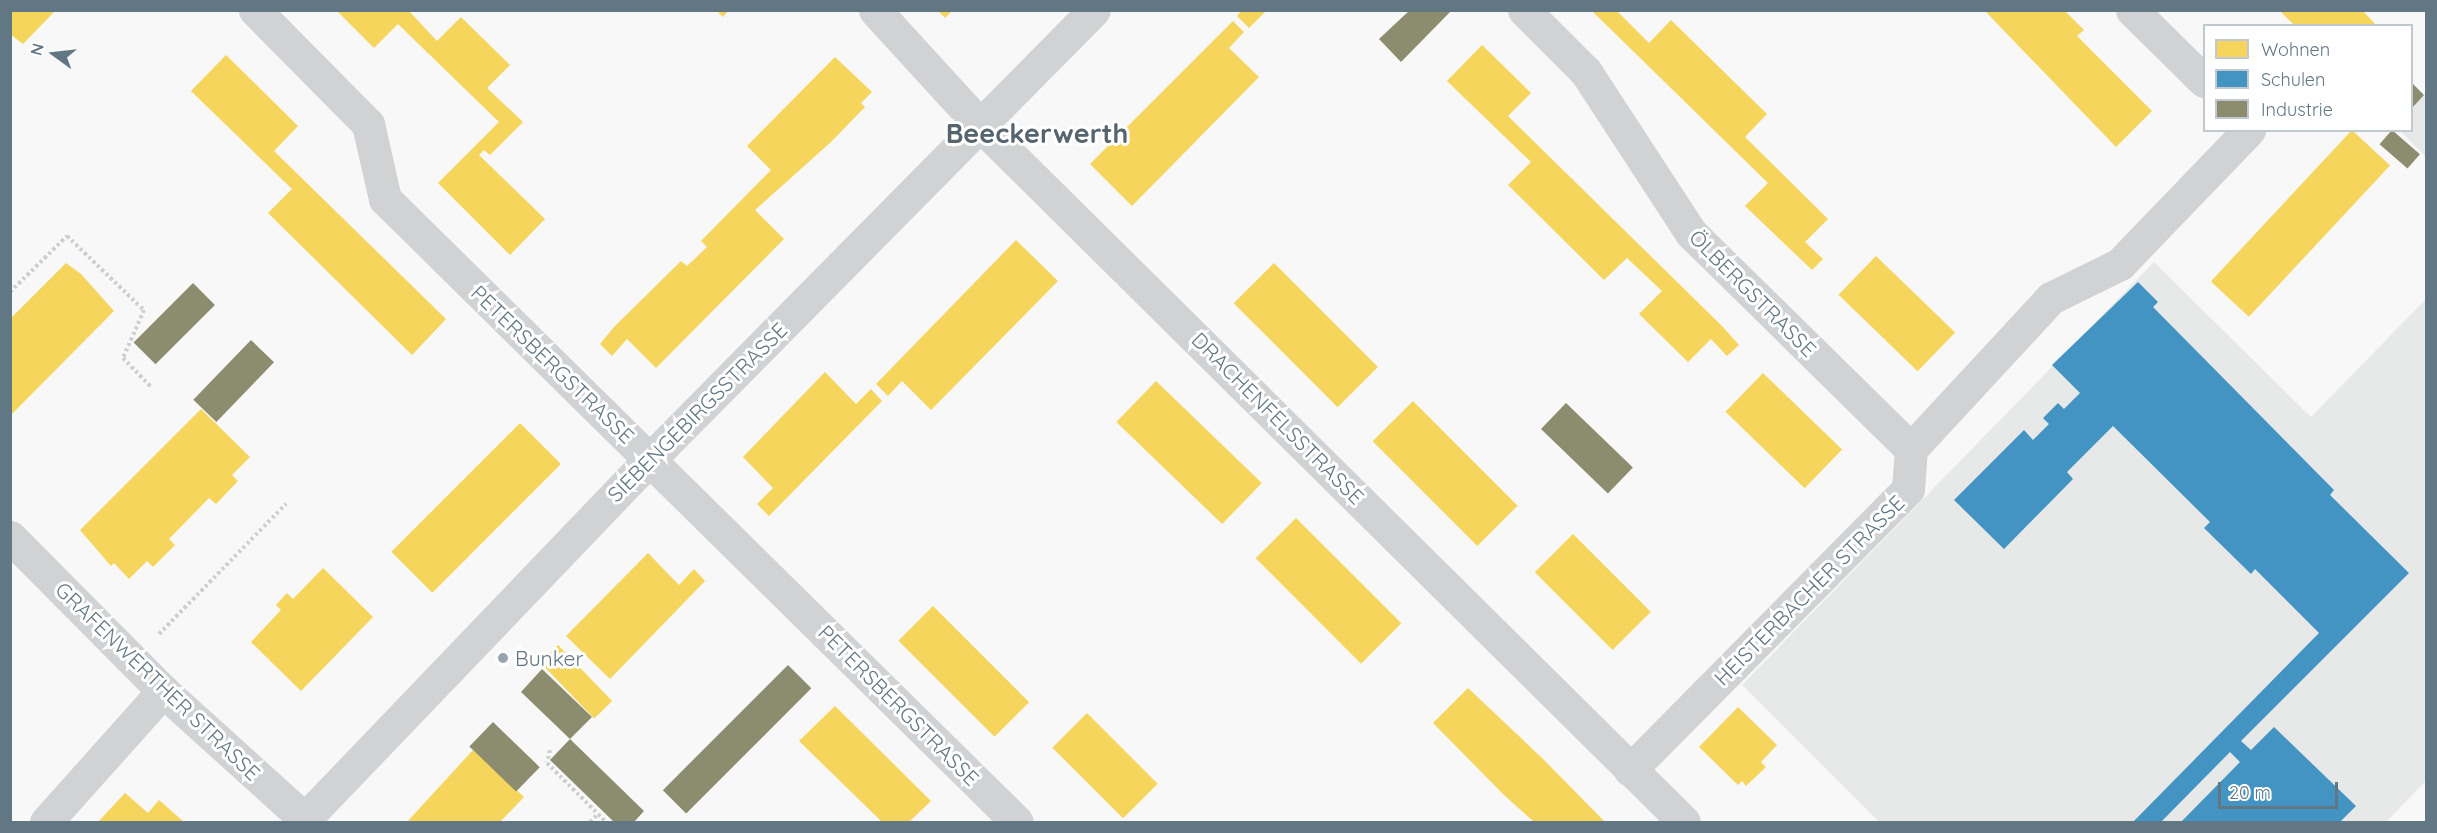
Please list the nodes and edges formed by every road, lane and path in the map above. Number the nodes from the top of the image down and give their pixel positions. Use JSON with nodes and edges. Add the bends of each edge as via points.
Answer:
{"nodes":[{"id":1,"x":255,"y":10,"type":"edge"},
{"id":2,"x":875,"y":10,"type":"edge"},
{"id":3,"x":1094,"y":10,"type":"edge"},
{"id":4,"x":1524,"y":10,"type":"edge"},
{"id":5,"x":2132,"y":10,"type":"edge"},
{"id":6,"x":2203,"y":79,"type":"edge"},
{"id":7,"x":981,"y":126,"type":"junction"},
{"id":8,"x":2247,"y":132,"type":"edge"},
{"id":9,"x":10,"y":292,"type":"edge"},
{"id":10,"x":152,"y":388,"type":"dead end"},
{"id":11,"x":1911,"y":449,"type":"junction"},
{"id":12,"x":650,"y":459,"type":"junction"},
{"id":13,"x":286,"y":504,"type":"dead end"},
{"id":14,"x":10,"y":537,"type":"edge"},
{"id":15,"x":133,"y":661,"type":"junction"},
{"id":16,"x":163,"y":691,"type":"junction"},
{"id":17,"x":550,"y":750,"type":"dead end"},
{"id":18,"x":1630,"y":770,"type":"junction"},
{"id":19,"x":598,"y":814,"type":"junction"},
{"id":20,"x":305,"y":821,"type":"edge"},
{"id":21,"x":46,"y":822,"type":"edge"},
{"id":22,"x":590,"y":822,"type":"edge"},
{"id":23,"x":606,"y":822,"type":"edge"},
{"id":24,"x":1017,"y":822,"type":"edge"},
{"id":25,"x":1684,"y":822,"type":"edge"}],
"edges":[{"from":1,"to":12,"type":"street","name":"PETERSBERGSTRASSE","via":[[368,124],[385,199]]},
{"from":2,"to":7,"type":"street","name":"DRACHENFELSSTRASSE"},
{"from":3,"to":7,"type":"street","name":"SIEBENGEBIRGSSTRASSE"},
{"from":4,"to":11,"type":"street","name":"ÖLBERGSTRASSE","via":[[1586,72],[1691,233]]},
{"from":5,"to":6,"type":"street"},
{"from":7,"to":12,"type":"street","name":"SIEBENGEBIRGSSTRASSE"},
{"from":7,"to":18,"type":"street","name":"DRACHENFELSSTRASSE"},
{"from":8,"to":11,"type":"street","via":[[2120,264],[2051,298]]},
{"from":9,"to":10,"type":"path","via":[[67,236],[144,310],[123,358]]},
{"from":11,"to":18,"type":"street","name":"HEISTERBACHER STRASSE","via":[[1908,489]]},
{"from":12,"to":20,"type":"street","name":"SIEBENGEBIRGSSTRASSE"},
{"from":12,"to":24,"type":"street","name":"PETERSBERGSTRASSE"},
{"from":13,"to":15,"type":"path"},
{"from":14,"to":15,"type":"street","name":"GRAFENWERTHER STRASSE"},
{"from":15,"to":16,"type":"street","name":"GRAFENWERTHER STRASSE"},
{"from":16,"to":20,"type":"street","name":"GRAFENWERTHER STRASSE"},
{"from":16,"to":21,"type":"street"},
{"from":17,"to":19,"type":"path","via":[[547,763]]},
{"from":18,"to":25,"type":"street","name":"DRACHENFELSSTRASSE"},
{"from":19,"to":22,"type":"path"},
{"from":19,"to":23,"type":"path"}]}
